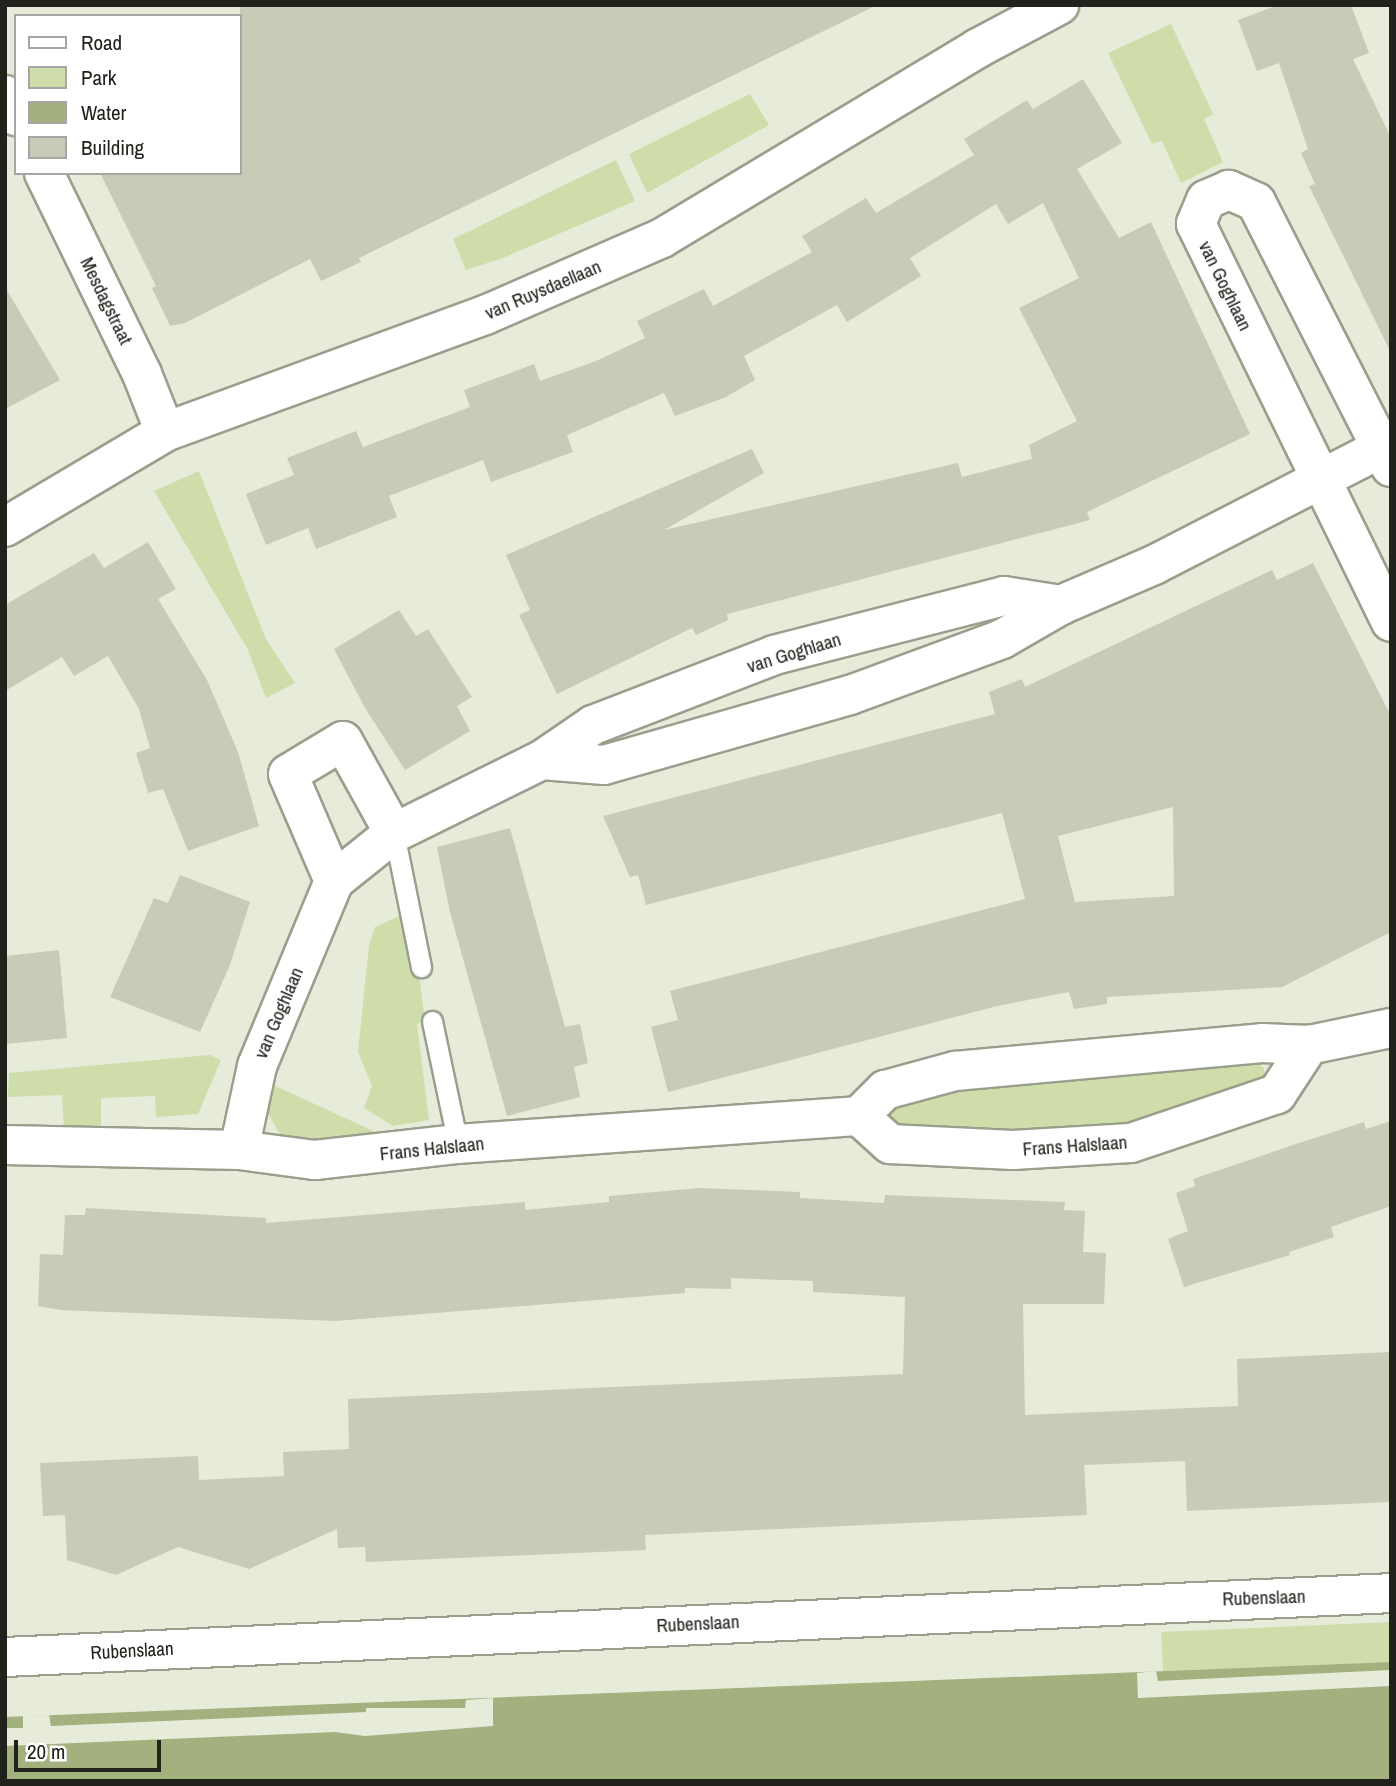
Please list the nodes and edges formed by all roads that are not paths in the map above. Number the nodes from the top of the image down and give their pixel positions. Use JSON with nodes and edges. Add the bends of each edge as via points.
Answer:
{"nodes":[{"id":1,"x":1059,"y":5,"type":"edge"},
{"id":2,"x":5,"y":95,"type":"edge"},
{"id":3,"x":14,"y":112,"type":"edge"},
{"id":4,"x":45,"y":175,"type":"edge"},
{"id":5,"x":165,"y":432,"type":"junction"},
{"id":6,"x":1387,"y":453,"type":"edge"},
{"id":7,"x":1319,"y":480,"type":"junction"},
{"id":8,"x":5,"y":527,"type":"edge"},
{"id":9,"x":1060,"y":605,"type":"junction"},
{"id":10,"x":1391,"y":622,"type":"edge"},
{"id":11,"x":542,"y":760,"type":"junction"},
{"id":12,"x":394,"y":832,"type":"junction"},
{"id":13,"x":334,"y":881,"type":"junction"},
{"id":14,"x":421,"y":967,"type":"dead end"},
{"id":15,"x":432,"y":1021,"type":"dead end"},
{"id":16,"x":1391,"y":1028,"type":"edge"},
{"id":17,"x":1309,"y":1045,"type":"junction"},
{"id":18,"x":859,"y":1116,"type":"junction"},
{"id":19,"x":458,"y":1144,"type":"junction"},
{"id":20,"x":5,"y":1145,"type":"edge"},
{"id":21,"x":239,"y":1150,"type":"junction"},
{"id":22,"x":1391,"y":1593,"type":"edge"},
{"id":23,"x":5,"y":1657,"type":"edge"}],
"edges":[{"from":1,"to":5,"type":"street","name":"van Ruysdaellaan","via":[[978,48],[662,239],[485,315]]},
{"from":2,"to":3,"type":"street"},
{"from":4,"to":5,"type":"street","name":"Mesdagstraat","via":[[142,374]]},
{"from":5,"to":8,"type":"street","name":"van Ruysdaellaan"},
{"from":6,"to":7,"type":"street","name":"van Goghlaan"},
{"from":6,"to":7,"type":"street","name":"van Goghlaan","via":[[1256,202],[1229,190],[1206,200],[1196,225]]},
{"from":7,"to":9,"type":"street","name":"van Goghlaan","via":[[1154,565]]},
{"from":7,"to":10,"type":"street","name":"van Goghlaan"},
{"from":9,"to":11,"type":"street","name":"van Goghlaan","via":[[1002,639],[850,695],[604,765]]},
{"from":9,"to":11,"type":"street","name":"van Goghlaan","via":[[1004,596],[774,655],[593,725]]},
{"from":11,"to":12,"type":"street","name":"van Goghlaan"},
{"from":12,"to":13,"type":"street","name":"van Goghlaan"},
{"from":12,"to":13,"type":"street","via":[[343,741],[288,774]]},
{"from":12,"to":14,"type":"lane"},
{"from":13,"to":21,"type":"street","name":"van Goghlaan","via":[[257,1066]]},
{"from":15,"to":19,"type":"lane"},
{"from":16,"to":17,"type":"street"},
{"from":17,"to":18,"type":"street","via":[[1262,1043],[955,1071],[885,1090]]},
{"from":17,"to":18,"type":"street","name":"Frans Halslaan","via":[[1277,1094],[1131,1143],[1013,1150],[890,1144]]},
{"from":18,"to":19,"type":"street","name":"Frans Halslaan"},
{"from":19,"to":21,"type":"street","name":"Frans Halslaan","via":[[315,1160]]},
{"from":20,"to":21,"type":"street","name":"Frans Halslaan"},
{"from":22,"to":23,"type":"street","name":"Rubenslaan"}]}
